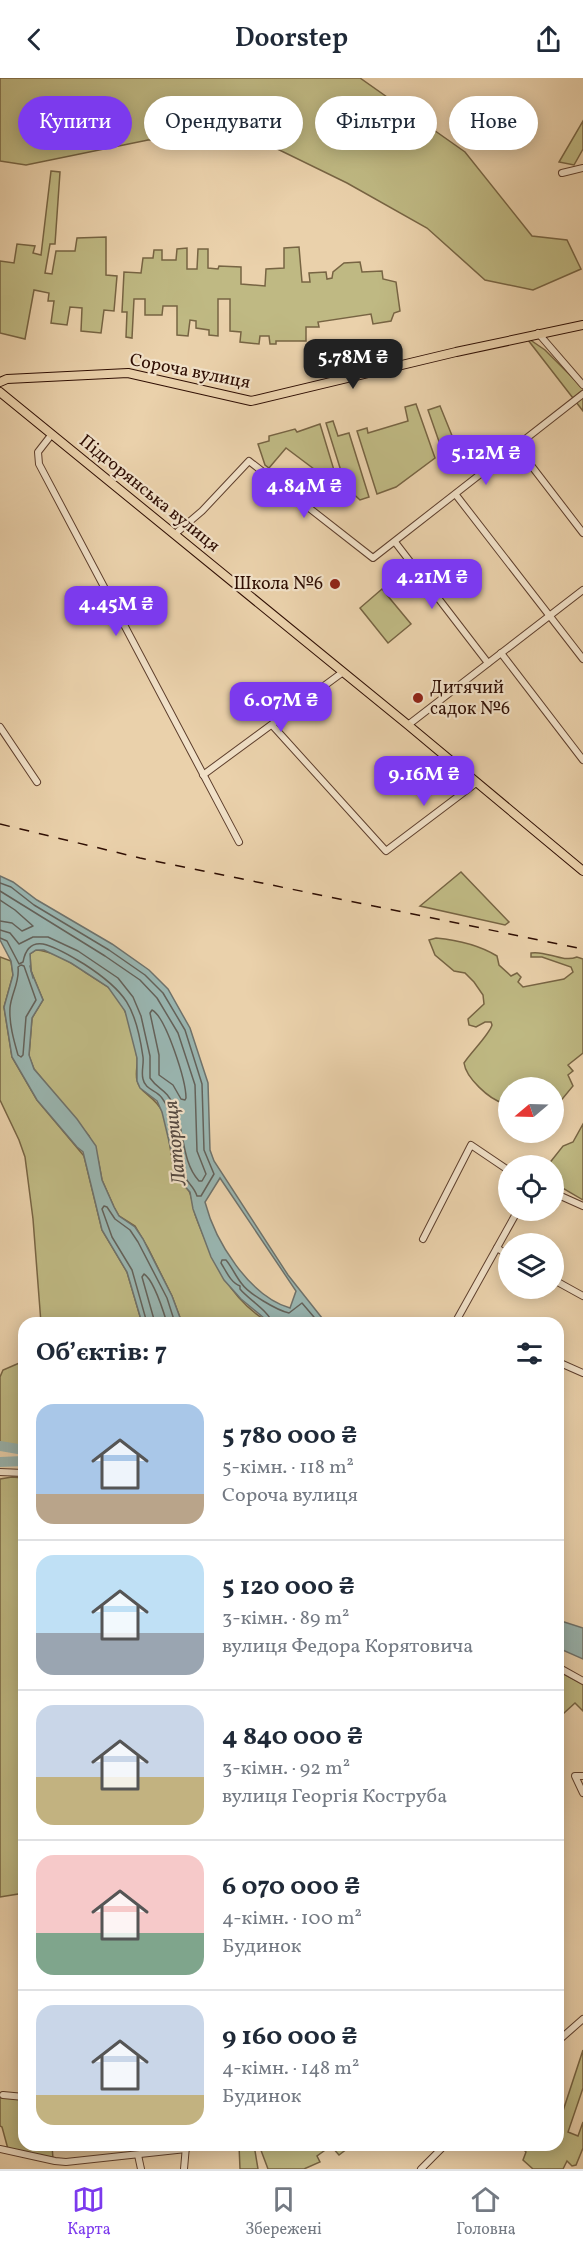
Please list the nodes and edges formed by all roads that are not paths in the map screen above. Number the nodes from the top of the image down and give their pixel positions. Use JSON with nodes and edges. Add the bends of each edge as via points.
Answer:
{"nodes":[{"id":1,"x":583,"y":168,"type":"edge"},
{"id":2,"x":562,"y":173,"type":"dead end"},
{"id":3,"x":583,"y":325,"type":"edge"},
{"id":4,"x":538,"y":333,"type":"junction"},
{"id":5,"x":0,"y":382,"type":"edge"},
{"id":6,"x":583,"y":385,"type":"edge"},
{"id":7,"x":0,"y":392,"type":"edge"},
{"id":8,"x":583,"y":394,"type":"edge"},
{"id":9,"x":52,"y":434,"type":"junction"},
{"id":10,"x":517,"y":447,"type":"junction"},
{"id":11,"x":456,"y":495,"type":"junction"},
{"id":12,"x":583,"y":533,"type":"edge"},
{"id":13,"x":175,"y":534,"type":"junction"},
{"id":14,"x":395,"y":542,"type":"junction"},
{"id":15,"x":583,"y":590,"type":"edge"},
{"id":16,"x":550,"y":615,"type":"junction"},
{"id":17,"x":501,"y":653,"type":"junction"},
{"id":18,"x":583,"y":659,"type":"edge"},
{"id":19,"x":488,"y":663,"type":"junction"},
{"id":20,"x":343,"y":672,"type":"junction"},
{"id":21,"x":272,"y":725,"type":"junction"},
{"id":22,"x":408,"y":725,"type":"junction"},
{"id":23,"x":0,"y":727,"type":"edge"},
{"id":24,"x":583,"y":760,"type":"edge"},
{"id":25,"x":202,"y":775,"type":"junction"},
{"id":26,"x":36,"y":782,"type":"dead end"},
{"id":27,"x":476,"y":783,"type":"junction"},
{"id":28,"x":239,"y":842,"type":"dead end"},
{"id":29,"x":583,"y":871,"type":"edge"},
{"id":30,"x":498,"y":1163,"type":"edge"},
{"id":31,"x":564,"y":1197,"type":"edge"},
{"id":32,"x":583,"y":1206,"type":"edge"},
{"id":33,"x":512,"y":1221,"type":"edge"},
{"id":34,"x":423,"y":1239,"type":"dead end"},
{"id":35,"x":497,"y":1248,"type":"joint"},
{"id":36,"x":564,"y":1286,"type":"edge"},
{"id":37,"x":583,"y":1296,"type":"edge"},
{"id":38,"x":458,"y":1317,"type":"edge"},
{"id":39,"x":564,"y":1365,"type":"edge"},
{"id":40,"x":583,"y":1373,"type":"edge"},
{"id":41,"x":0,"y":1472,"type":"edge"},
{"id":42,"x":18,"y":1473,"type":"edge"},
{"id":43,"x":564,"y":1670,"type":"edge"},
{"id":44,"x":583,"y":1681,"type":"edge"},
{"id":45,"x":583,"y":1776,"type":"edge"},
{"id":46,"x":583,"y":1793,"type":"edge"},
{"id":47,"x":583,"y":2019,"type":"edge"},
{"id":48,"x":564,"y":2036,"type":"edge"},
{"id":49,"x":3,"y":2095,"type":"dead end"},
{"id":50,"x":18,"y":2096,"type":"edge"},
{"id":51,"x":0,"y":2149,"type":"edge"},
{"id":52,"x":160,"y":2151,"type":"edge"},
{"id":53,"x":186,"y":2151,"type":"edge"},
{"id":54,"x":439,"y":2151,"type":"edge"},
{"id":55,"x":138,"y":2155,"type":"junction"},
{"id":56,"x":141,"y":2169,"type":"edge"},
{"id":57,"x":184,"y":2169,"type":"edge"},
{"id":58,"x":421,"y":2169,"type":"edge"}],
"edges":[{"from":1,"to":2,"type":"street"},
{"from":3,"to":4,"type":"main road","name":"Сороча вулиця"},
{"from":4,"to":5,"type":"main road","name":"Сороча вулиця","via":[[251,401],[142,374]]},
{"from":4,"to":6,"type":"street"},
{"from":7,"to":9,"type":"main road","name":"Підгорянська вулиця"},
{"from":8,"to":10,"type":"street"},
{"from":9,"to":13,"type":"main road","name":"Підгорянська вулиця"},
{"from":9,"to":25,"type":"street","via":[[38,452],[39,464]]},
{"from":10,"to":11,"type":"street"},
{"from":10,"to":12,"type":"street"},
{"from":11,"to":14,"type":"street"},
{"from":11,"to":16,"type":"street"},
{"from":13,"to":14,"type":"street","via":[[249,461],[373,558]]},
{"from":13,"to":20,"type":"main road","name":"Підгорянська вулиця"},
{"from":14,"to":19,"type":"street"},
{"from":15,"to":16,"type":"street"},
{"from":16,"to":17,"type":"street"},
{"from":16,"to":18,"type":"street"},
{"from":17,"to":19,"type":"street"},
{"from":17,"to":24,"type":"street"},
{"from":19,"to":22,"type":"street"},
{"from":20,"to":21,"type":"street"},
{"from":20,"to":22,"type":"main road","name":"Підгорянська вулиця"},
{"from":21,"to":25,"type":"street"},
{"from":21,"to":27,"type":"street","via":[[386,850]]},
{"from":22,"to":27,"type":"main road","name":"Підгорянська вулиця"},
{"from":23,"to":26,"type":"street"},
{"from":25,"to":28,"type":"street"},
{"from":27,"to":29,"type":"main road","name":"Підгорянська вулиця"},
{"from":30,"to":34,"type":"street","via":[[471,1145]]},
{"from":31,"to":32,"type":"street"},
{"from":33,"to":35,"type":"street"},
{"from":35,"to":38,"type":"street"},
{"from":36,"to":37,"type":"street"},
{"from":39,"to":40,"type":"street"},
{"from":41,"to":42,"type":"street"},
{"from":43,"to":44,"type":"street"},
{"from":45,"to":46,"type":"street","via":[[575,1776]]},
{"from":47,"to":48,"type":"street"},
{"from":49,"to":50,"type":"street"},
{"from":51,"to":55,"type":"street","via":[[55,2162]]},
{"from":52,"to":55,"type":"street"},
{"from":53,"to":57,"type":"street"},
{"from":54,"to":58,"type":"street"},
{"from":55,"to":56,"type":"street"}]}
